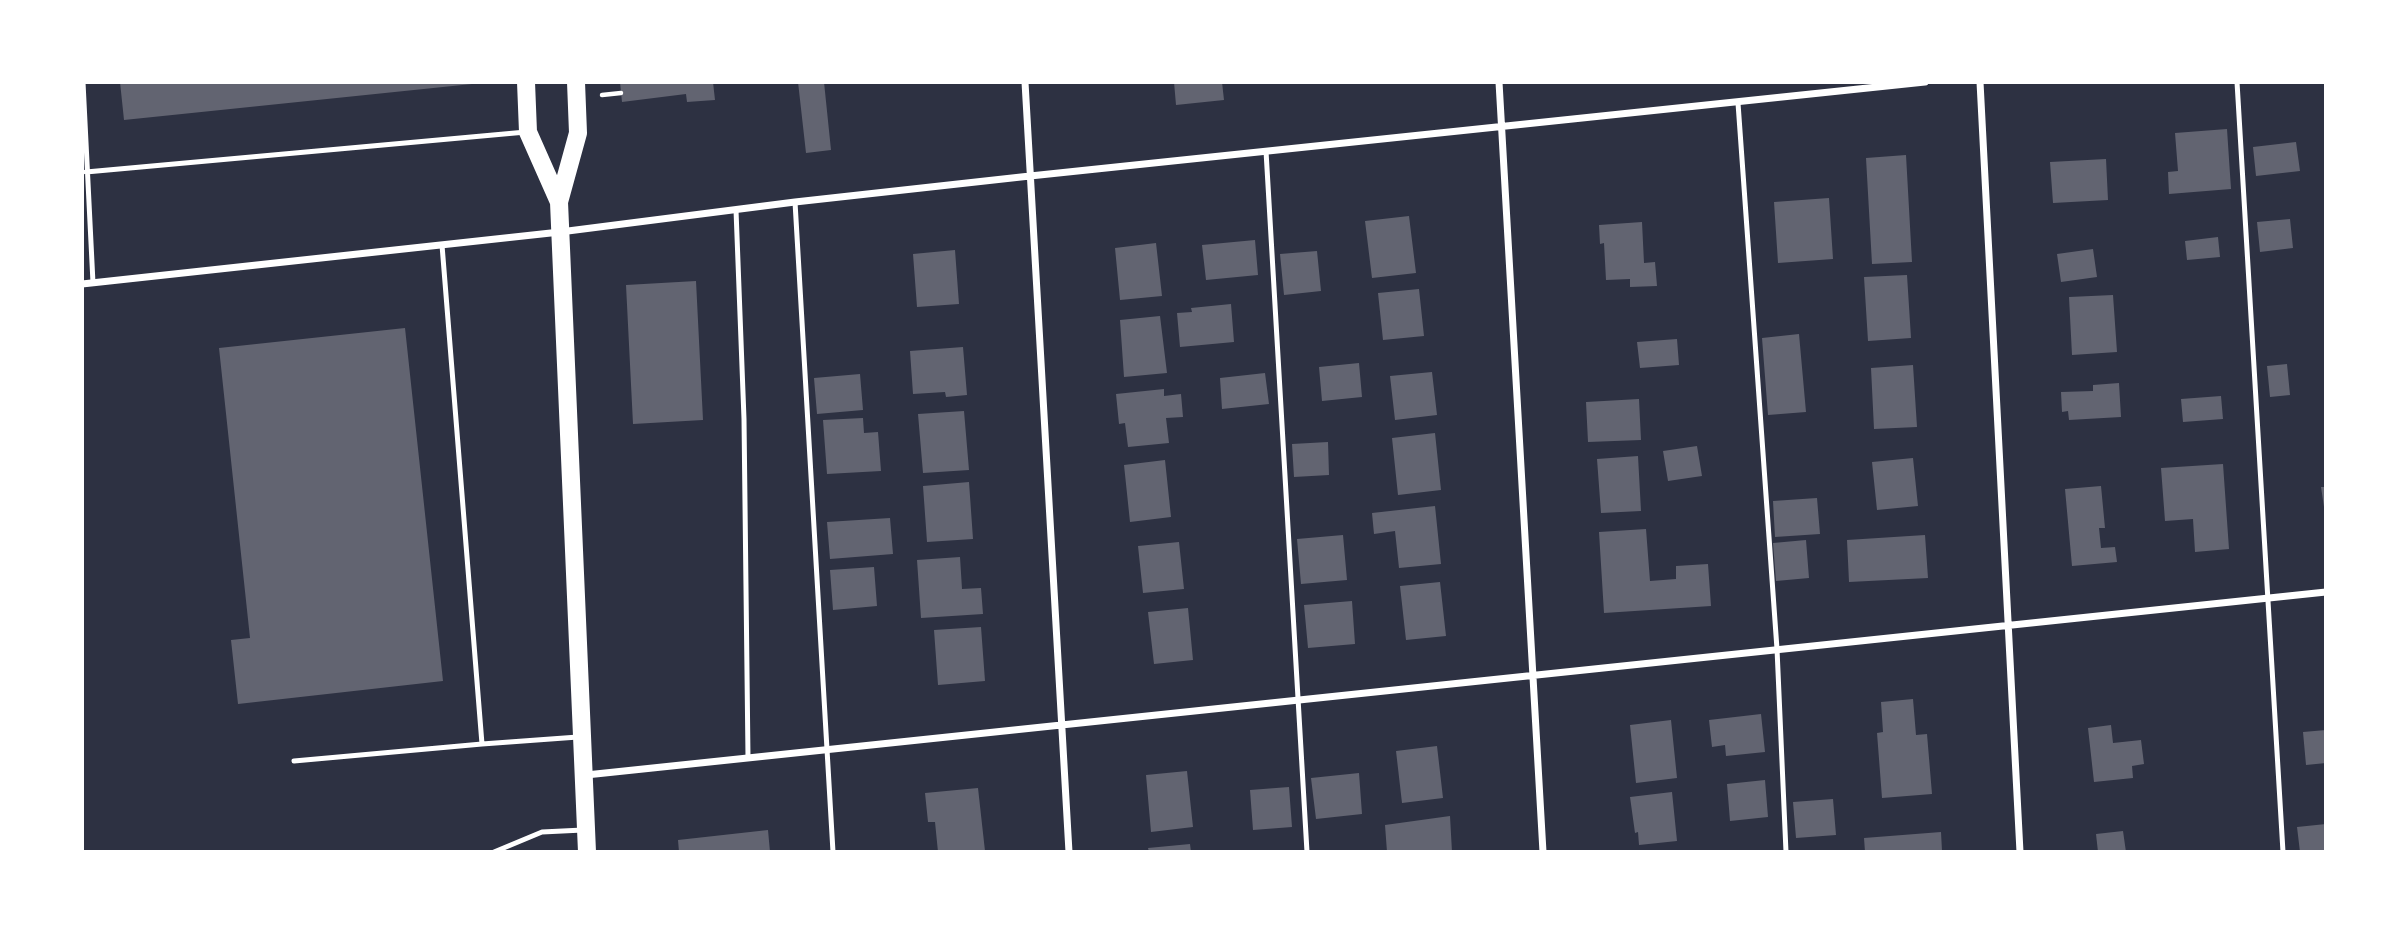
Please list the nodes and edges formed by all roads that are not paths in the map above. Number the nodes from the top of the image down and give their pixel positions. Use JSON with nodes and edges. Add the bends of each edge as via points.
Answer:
{"nodes":[{"id":1,"x":83,"y":82,"type":"edge"},
{"id":2,"x":526,"y":82,"type":"edge"},
{"id":3,"x":576,"y":82,"type":"edge"},
{"id":4,"x":1025,"y":82,"type":"edge"},
{"id":5,"x":1499,"y":82,"type":"edge"},
{"id":6,"x":1925,"y":82,"type":"edge"},
{"id":7,"x":1980,"y":82,"type":"edge"},
{"id":8,"x":2237,"y":82,"type":"edge"},
{"id":9,"x":1738,"y":103,"type":"junction"},
{"id":10,"x":1500,"y":127,"type":"junction"},
{"id":11,"x":528,"y":132,"type":"junction"},
{"id":12,"x":1266,"y":151,"type":"junction"},
{"id":13,"x":86,"y":172,"type":"junction"},
{"id":14,"x":1030,"y":176,"type":"junction"},
{"id":15,"x":559,"y":202,"type":"junction"},
{"id":16,"x":795,"y":202,"type":"junction"},
{"id":17,"x":736,"y":210,"type":"junction"},
{"id":18,"x":560,"y":232,"type":"junction"},
{"id":19,"x":442,"y":245,"type":"junction"},
{"id":20,"x":93,"y":283,"type":"junction"},
{"id":21,"x":82,"y":284,"type":"edge"},
{"id":22,"x":2326,"y":592,"type":"edge"},
{"id":23,"x":2267,"y":598,"type":"junction"},
{"id":24,"x":2006,"y":625,"type":"junction"},
{"id":25,"x":1777,"y":649,"type":"junction"},
{"id":26,"x":1533,"y":675,"type":"junction"},
{"id":27,"x":1299,"y":700,"type":"junction"},
{"id":28,"x":1062,"y":724,"type":"junction"},
{"id":29,"x":581,"y":737,"type":"junction"},
{"id":30,"x":482,"y":744,"type":"junction"},
{"id":31,"x":827,"y":749,"type":"junction"},
{"id":32,"x":748,"y":757,"type":"junction"},
{"id":33,"x":294,"y":761,"type":"dead end"},
{"id":34,"x":582,"y":775,"type":"junction"},
{"id":35,"x":586,"y":830,"type":"junction"},
{"id":36,"x":494,"y":852,"type":"edge"},
{"id":37,"x":587,"y":852,"type":"edge"},
{"id":38,"x":833,"y":852,"type":"edge"},
{"id":39,"x":1069,"y":852,"type":"edge"},
{"id":40,"x":1307,"y":852,"type":"edge"},
{"id":41,"x":1543,"y":852,"type":"edge"},
{"id":42,"x":1786,"y":852,"type":"edge"},
{"id":43,"x":2020,"y":852,"type":"edge"},
{"id":44,"x":2283,"y":852,"type":"edge"}],
"edges":[{"from":1,"to":13,"type":"lane"},
{"from":2,"to":11,"type":"main road"},
{"from":3,"to":15,"type":"main road","via":[[578,132]]},
{"from":4,"to":14,"type":"street"},
{"from":5,"to":10,"type":"street"},
{"from":6,"to":9,"type":"street"},
{"from":7,"to":24,"type":"street"},
{"from":8,"to":23,"type":"lane"},
{"from":9,"to":10,"type":"street"},
{"from":9,"to":25,"type":"lane"},
{"from":10,"to":12,"type":"street"},
{"from":10,"to":26,"type":"street"},
{"from":11,"to":13,"type":"lane"},
{"from":11,"to":15,"type":"main road"},
{"from":12,"to":14,"type":"street"},
{"from":12,"to":27,"type":"lane"},
{"from":13,"to":20,"type":"lane"},
{"from":14,"to":16,"type":"street"},
{"from":14,"to":28,"type":"street"},
{"from":15,"to":18,"type":"main road"},
{"from":16,"to":17,"type":"street"},
{"from":16,"to":31,"type":"lane"},
{"from":17,"to":18,"type":"street"},
{"from":17,"to":32,"type":"lane"},
{"from":18,"to":19,"type":"street"},
{"from":18,"to":29,"type":"main road"},
{"from":19,"to":20,"type":"street"},
{"from":19,"to":30,"type":"lane"},
{"from":20,"to":21,"type":"street"},
{"from":22,"to":23,"type":"street"},
{"from":23,"to":24,"type":"street"},
{"from":23,"to":44,"type":"lane"},
{"from":24,"to":25,"type":"street"},
{"from":24,"to":43,"type":"street"},
{"from":25,"to":26,"type":"street"},
{"from":25,"to":42,"type":"lane"},
{"from":26,"to":27,"type":"street"},
{"from":26,"to":41,"type":"street"},
{"from":27,"to":28,"type":"street"},
{"from":27,"to":40,"type":"lane"},
{"from":28,"to":31,"type":"street"},
{"from":28,"to":39,"type":"street"},
{"from":29,"to":30,"type":"lane"},
{"from":29,"to":34,"type":"main road"},
{"from":30,"to":33,"type":"lane"},
{"from":31,"to":32,"type":"street"},
{"from":31,"to":38,"type":"lane"},
{"from":32,"to":34,"type":"street"},
{"from":34,"to":35,"type":"main road"},
{"from":35,"to":36,"type":"lane","via":[[542,832]]},
{"from":35,"to":37,"type":"main road"}]}
